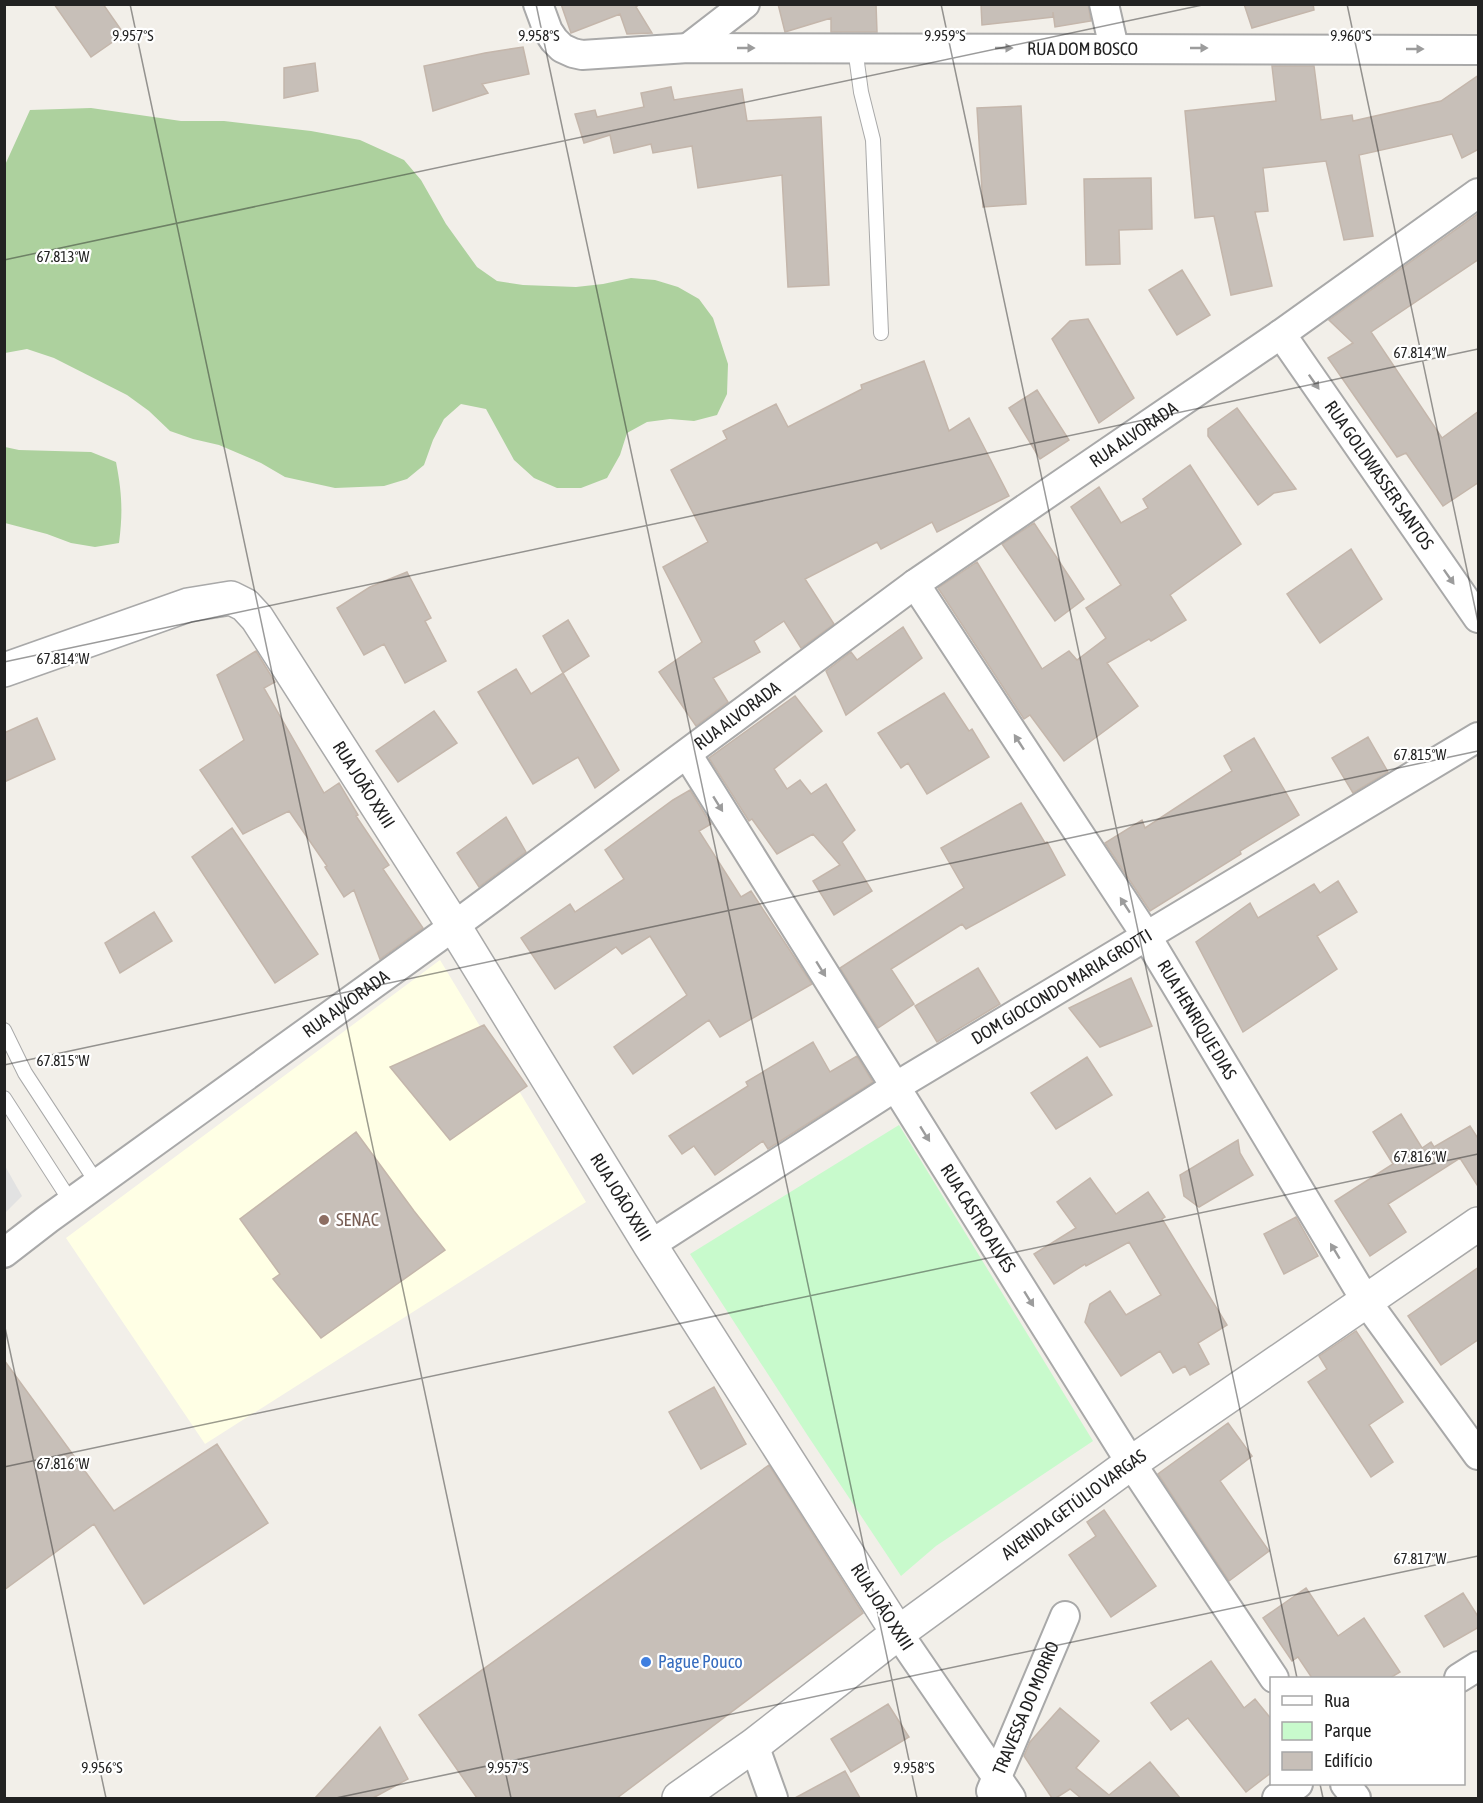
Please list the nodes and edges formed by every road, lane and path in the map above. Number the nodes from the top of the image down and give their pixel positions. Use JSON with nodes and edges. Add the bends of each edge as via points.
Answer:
{"nodes":[{"id":1,"x":538,"y":4,"type":"edge"},
{"id":2,"x":746,"y":4,"type":"edge"},
{"id":3,"x":1104,"y":4,"type":"edge"},
{"id":4,"x":688,"y":48,"type":"junction"},
{"id":5,"x":855,"y":48,"type":"junction"},
{"id":6,"x":1114,"y":48,"type":"junction"},
{"id":7,"x":1479,"y":50,"type":"edge"},
{"id":8,"x":1479,"y":193,"type":"edge"},
{"id":9,"x":881,"y":333,"type":"dead end"},
{"id":10,"x":1281,"y":334,"type":"junction"},
{"id":11,"x":915,"y":584,"type":"junction"},
{"id":12,"x":1479,"y":618,"type":"edge"},
{"id":13,"x":4,"y":670,"type":"edge"},
{"id":14,"x":1479,"y":737,"type":"edge"},
{"id":15,"x":687,"y":754,"type":"junction"},
{"id":16,"x":454,"y":926,"type":"junction"},
{"id":17,"x":1147,"y":937,"type":"junction"},
{"id":18,"x":4,"y":1030,"type":"edge"},
{"id":19,"x":895,"y":1087,"type":"junction"},
{"id":20,"x":4,"y":1098,"type":"edge"},
{"id":21,"x":97,"y":1183,"type":"junction"},
{"id":22,"x":71,"y":1202,"type":"junction"},
{"id":23,"x":1479,"y":1224,"type":"edge"},
{"id":24,"x":650,"y":1245,"type":"junction"},
{"id":25,"x":4,"y":1253,"type":"edge"},
{"id":26,"x":1366,"y":1301,"type":"junction"},
{"id":27,"x":1479,"y":1455,"type":"edge"},
{"id":28,"x":1131,"y":1463,"type":"junction"},
{"id":29,"x":1065,"y":1616,"type":"dead end"},
{"id":30,"x":898,"y":1633,"type":"junction"},
{"id":31,"x":1479,"y":1666,"type":"edge"},
{"id":32,"x":1273,"y":1677,"type":"edge"},
{"id":33,"x":1461,"y":1677,"type":"edge"},
{"id":34,"x":754,"y":1745,"type":"junction"},
{"id":35,"x":1296,"y":1785,"type":"edge"},
{"id":36,"x":1346,"y":1785,"type":"edge"},
{"id":37,"x":998,"y":1791,"type":"edge"},
{"id":38,"x":679,"y":1798,"type":"edge"},
{"id":39,"x":773,"y":1798,"type":"edge"},
{"id":40,"x":1276,"y":1798,"type":"edge"},
{"id":41,"x":1356,"y":1798,"type":"edge"}],
"edges":[{"from":1,"to":4,"type":"street","name":"RUA DOM BOSCO","via":[[554,40],[573,53]]},
{"from":2,"to":4,"type":"street"},
{"from":3,"to":6,"type":"street"},
{"from":4,"to":5,"type":"street","name":"RUA DOM BOSCO","one_way":true},
{"from":5,"to":6,"type":"street","name":"RUA DOM BOSCO","one_way":true},
{"from":5,"to":9,"type":"lane","via":[[873,140]]},
{"from":6,"to":7,"type":"street","name":"RUA DOM BOSCO","one_way":true},
{"from":8,"to":10,"type":"street","name":"RUA ALVORADA"},
{"from":10,"to":11,"type":"street","name":"RUA ALVORADA"},
{"from":10,"to":12,"type":"street","name":"RUA GOLDWASSER SANTOS","one_way":true},
{"from":11,"to":15,"type":"street","name":"RUA ALVORADA"},
{"from":17,"to":11,"type":"street","name":"RUA HENRIQUE DIAS","one_way":true},
{"from":13,"to":16,"type":"street","name":"RUA JOÃO XXIII","via":[[188,605],[231,598],[245,605],[258,618]]},
{"from":14,"to":17,"type":"street","name":"DOM GIOCONDO MARIA GROTTI"},
{"from":15,"to":16,"type":"street","name":"RUA ALVORADA"},
{"from":15,"to":19,"type":"street","name":"RUA CASTRO ALVES","one_way":true},
{"from":16,"to":21,"type":"street","name":"RUA ALVORADA"},
{"from":16,"to":24,"type":"street","name":"RUA JOÃO XXIII"},
{"from":17,"to":19,"type":"street","name":"DOM GIOCONDO MARIA GROTTI"},
{"from":26,"to":17,"type":"street","name":"RUA HENRIQUE DIAS","one_way":true},
{"from":18,"to":21,"type":"lane","via":[[25,1073]]},
{"from":19,"to":24,"type":"street","name":"DOM GIOCONDO MARIA GROTTI"},
{"from":19,"to":28,"type":"street","name":"RUA CASTRO ALVES","one_way":true},
{"from":20,"to":22,"type":"lane"},
{"from":21,"to":22,"type":"street","name":"RUA ALVORADA"},
{"from":22,"to":25,"type":"street","name":"RUA ALVORADA"},
{"from":23,"to":26,"type":"street","name":"AVENIDA GETÚLIO VARGAS"},
{"from":24,"to":30,"type":"street","name":"RUA JOÃO XXIII"},
{"from":26,"to":27,"type":"street","name":"RUA HENRIQUE DIAS"},
{"from":26,"to":28,"type":"street","name":"AVENIDA GETÚLIO VARGAS"},
{"from":28,"to":30,"type":"street","name":"AVENIDA GETÚLIO VARGAS"},
{"from":28,"to":32,"type":"street","name":"RUA CASTRO ALVES"},
{"from":29,"to":37,"type":"street","name":"TRAVESSA DO MORRO"},
{"from":30,"to":34,"type":"street","name":"AVENIDA GETÚLIO VARGAS"},
{"from":30,"to":37,"type":"street","name":"RUA JOÃO XXIII"},
{"from":31,"to":33,"type":"street"},
{"from":34,"to":38,"type":"street","name":"AVENIDA GETÚLIO VARGAS"},
{"from":34,"to":39,"type":"street"},
{"from":35,"to":40,"type":"street"},
{"from":36,"to":41,"type":"street"}]}
